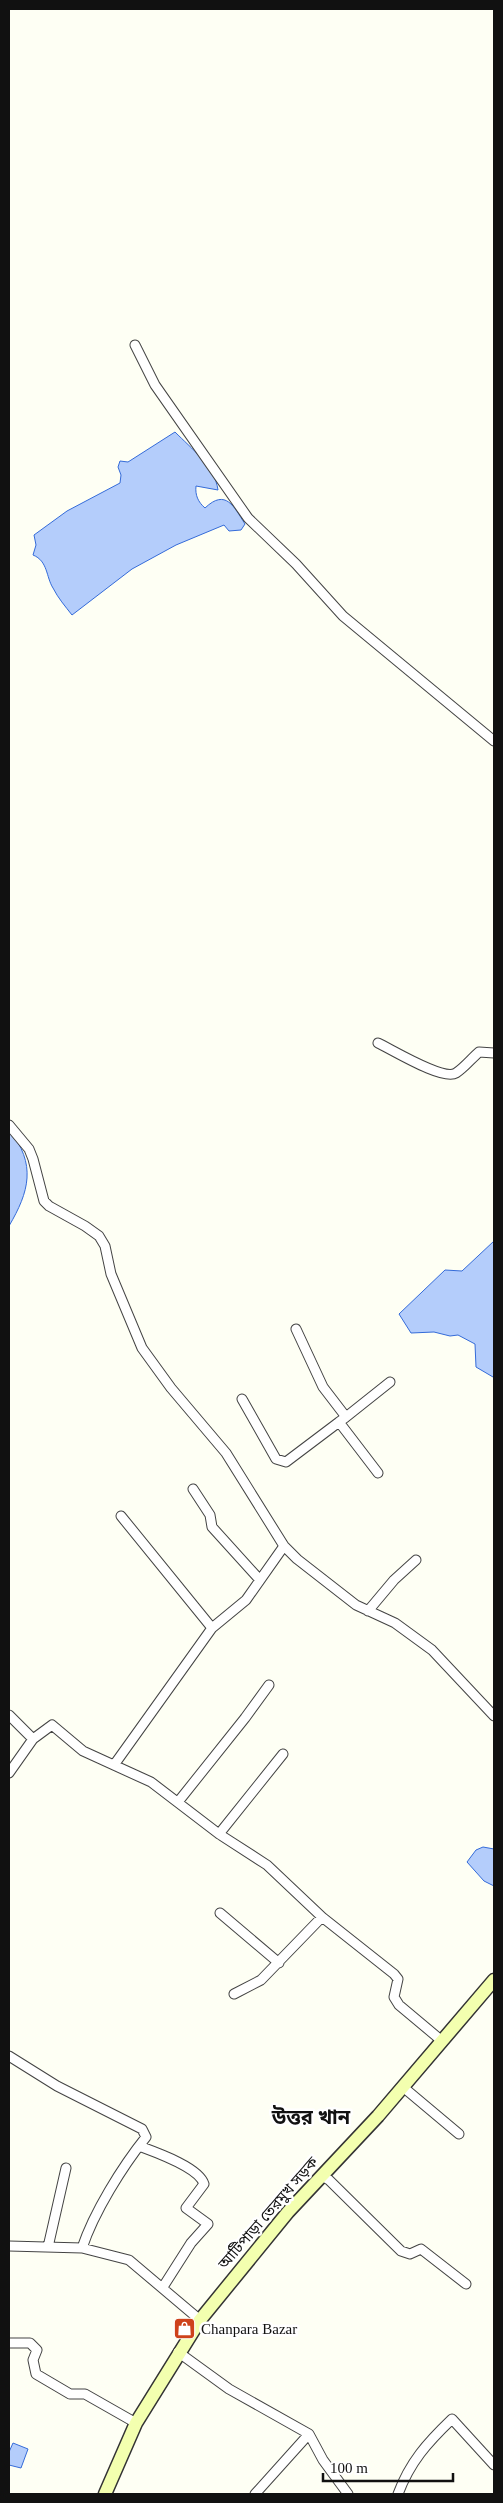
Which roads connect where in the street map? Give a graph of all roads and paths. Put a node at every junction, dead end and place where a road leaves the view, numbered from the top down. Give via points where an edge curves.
1 (135, 344) dead end
2 (494, 741) edge
3 (378, 1043) dead end
4 (494, 1053) edge
5 (9, 1125) edge
6 (296, 1329) dead end
7 (390, 1382) dead end
8 (242, 1399) dead end
9 (342, 1420) junction
10 (378, 1472) dead end
11 (193, 1489) dead end
12 (121, 1516) dead end
13 (284, 1546) junction
14 (416, 1560) dead end
15 (260, 1580) junction
16 (368, 1611) junction
17 (212, 1628) junction
18 (269, 1685) dead end
19 (9, 1715) edge
20 (494, 1716) edge
21 (33, 1739) junction
22 (283, 1754) dead end
23 (114, 1765) junction
24 (9, 1773) edge
25 (178, 1802) junction
26 (219, 1834) junction
27 (220, 1913) dead end
28 (322, 1917) junction
29 (279, 1963) junction
30 (493, 1986) edge
31 (234, 1994) dead end
32 (442, 2041) junction
33 (9, 2056) edge
34 (403, 2087) junction
35 (459, 2134) dead end
36 (140, 2146) junction
37 (66, 2168) dead end
38 (322, 2176) junction
39 (9, 2246) edge
40 (48, 2248) junction
41 (82, 2248) junction
42 (466, 2284) dead end
43 (163, 2288) junction
44 (200, 2320) junction
45 (9, 2343) edge
46 (178, 2352) junction
47 (136, 2423) junction
48 (309, 2434) junction
49 (494, 2465) edge
50 (105, 2494) edge
51 (255, 2494) edge
52 (348, 2494) edge
53 (398, 2494) edge

1 - 2 street via 155,386 248,518 343,616
3 - 4 street via 430,1070 449,1075 455,1074 479,1052
5 - 13 street via 29,1149 48,1206 99,1236 142,1348 226,1453
6 - 9 street
7 - 9 street
8 - 9 street via 276,1459 281,1462 286,1462
9 - 10 street
11 - 15 street via 210,1515 212,1527
12 - 17 street
13 - 15 street
13 - 16 street via 343,1595
14 - 16 street
15 - 17 street via 246,1600
16 - 20 street via 395,1623 432,1650
17 - 23 street
18 - 25 street
19 - 21 street
21 - 23 street via 52,1724 83,1751
21 - 24 street
22 - 26 street
23 - 25 street via 150,1782
25 - 26 street
26 - 28 street via 267,1865
27 - 29 street
28 - 29 street
28 - 32 street via 394,1974 398,1980 394,1997 399,2004
29 - 31 street via 261,1980
30 - 32 main road, আটিপাড়া তেরমুখ সড়ক
32 - 34 main road, আটিপাড়া তেরমুখ সড়ক
33 - 36 street via 57,2086 142,2129 146,2137
34 - 35 street
34 - 38 main road, আটিপাড়া তেরমুখ সড়ক
36 - 41 street via 90,2228
36 - 43 street via 173,2159 198,2175 204,2184 186,2208 208,2224 191,2243
37 - 40 street
38 - 42 street via 401,2251 410,2254 421,2248
38 - 44 main road, আটিপাড়া তেরমুখ সড়ক via 288,2212
39 - 40 street
40 - 41 street
41 - 43 street via 128,2260
43 - 44 street
44 - 46 main road, আটিপাড়া তেরমুখ সড়ক
45 - 47 street via 30,2343 37,2350 33,2360 36,2374 70,2394 85,2394
46 - 47 main road, আটিপাড়া তেরমুখ সড়ক
46 - 48 street via 229,2388
47 - 50 main road, আটিপাড়া তেরমুখ সড়ক
48 - 51 street
48 - 52 street via 328,2468
49 - 53 street via 452,2419 424,2446 407,2472

